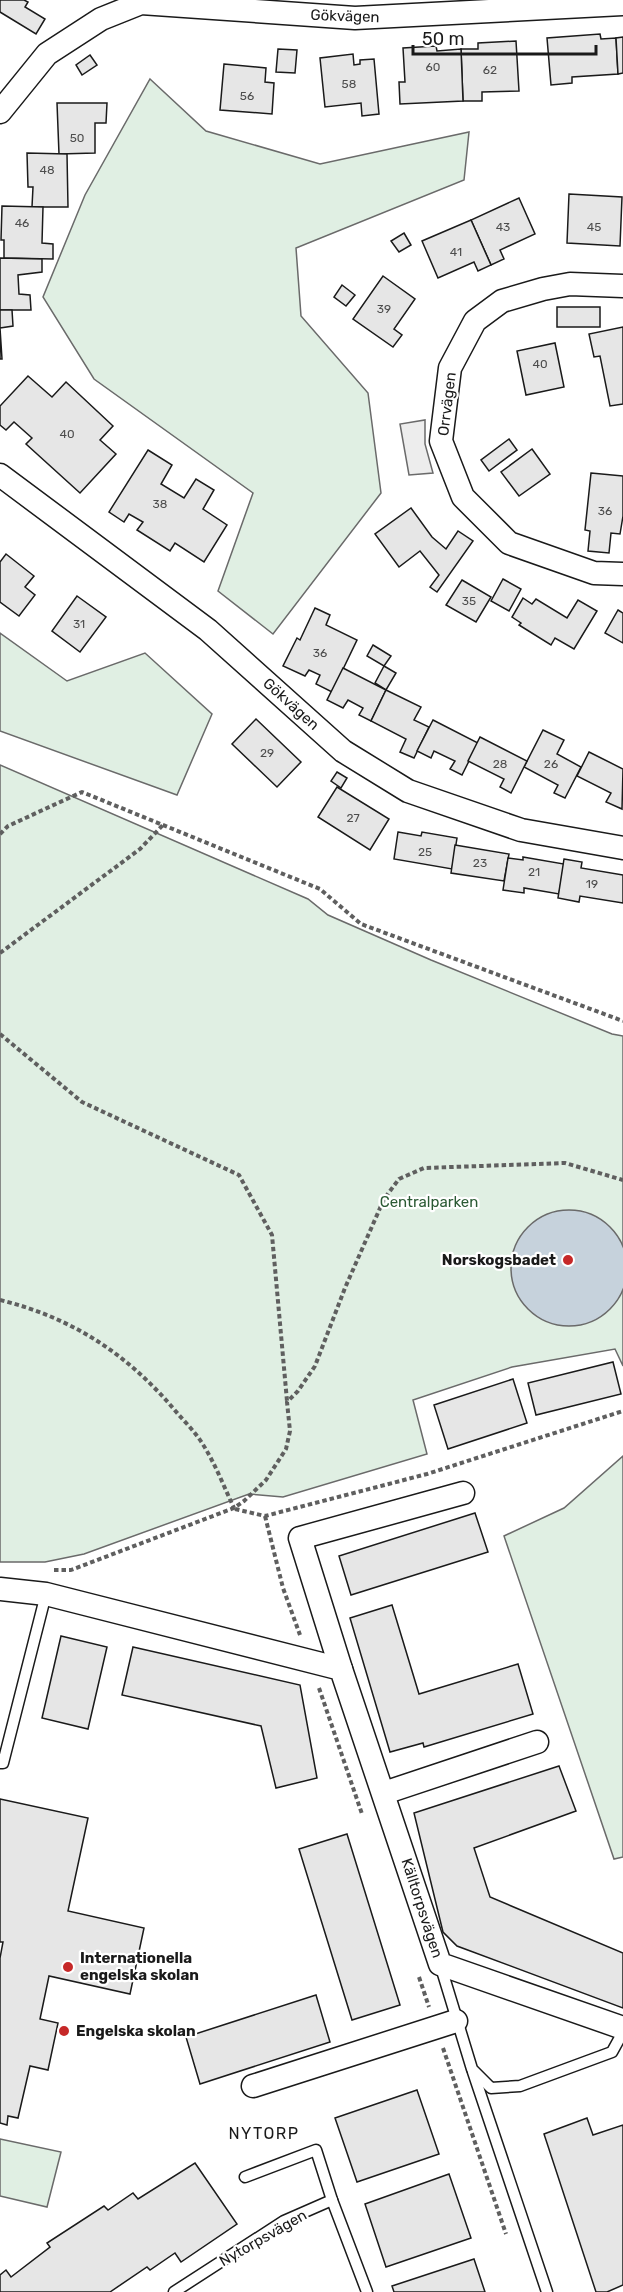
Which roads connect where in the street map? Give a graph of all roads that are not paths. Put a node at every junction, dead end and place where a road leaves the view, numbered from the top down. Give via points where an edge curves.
1 (623, 4) edge
2 (0, 112) edge
3 (623, 286) edge
4 (0, 476) edge
5 (623, 574) edge
6 (623, 848) edge
7 (464, 1493) dead end
8 (0, 1589) edge
9 (46, 1594) junction
10 (340, 1669) junction
11 (537, 1742) dead end
12 (0, 1763) edge
13 (384, 1793) junction
14 (440, 1964) junction
15 (456, 2021) junction
16 (623, 2030) edge
17 (472, 2069) junction
18 (253, 2086) dead end
19 (245, 2177) dead end
20 (332, 2200) junction
21 (174, 2292) edge
22 (367, 2292) edge
23 (547, 2292) edge

1 - 2 street, Gökvägen via 355,18 141,3 101,19 47,54
3 - 5 street, Orrvägen via 570,284 543,289 502,301 475,321 450,368 441,441 463,497 509,543 594,573
4 - 6 street, Gökvägen via 208,630 343,751 399,785 521,830
7 - 10 street, Källtorpsvägen via 300,1538
8 - 9 street
9 - 10 street
9 - 12 lane
10 - 13 street, Källtorpsvägen
11 - 13 street
13 - 14 street, Källtorpsvägen
14 - 15 lane
14 - 16 street, Källtorpsvägen
15 - 17 lane
15 - 18 street
16 - 17 lane via 612,2052 520,2086 492,2088
17 - 23 lane
19 - 20 lane via 316,2150
20 - 21 lane, Nytorpsvägen via 284,2222
20 - 22 lane

